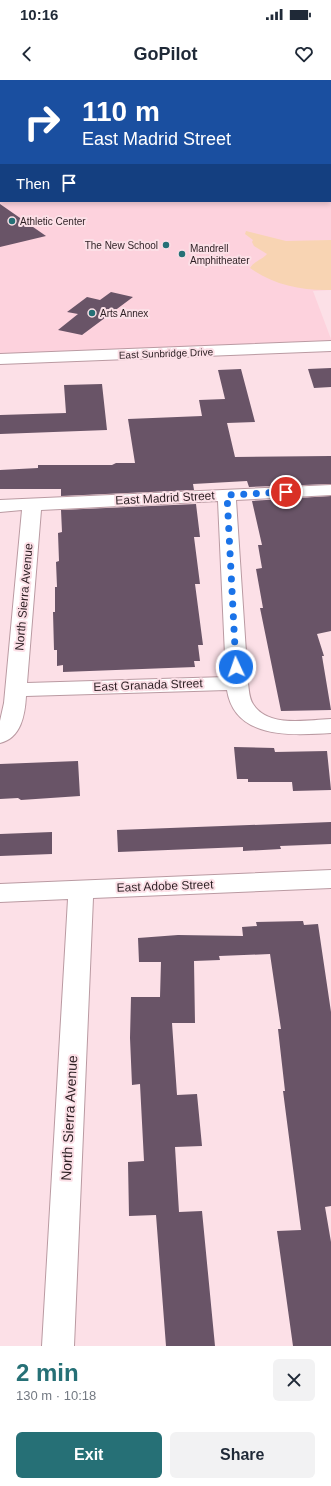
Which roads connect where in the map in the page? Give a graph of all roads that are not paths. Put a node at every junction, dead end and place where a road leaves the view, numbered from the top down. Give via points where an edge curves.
1 (331, 346) edge
2 (0, 358) edge
3 (331, 490) edge
4 (227, 495) junction
5 (32, 504) junction
6 (0, 506) edge
7 (237, 683) junction
8 (16, 690) junction
9 (331, 726) edge
10 (0, 736) edge
11 (331, 880) edge
12 (81, 890) junction
13 (0, 893) edge
14 (58, 1346) edge

1 - 2 street, East Sunbridge Drive
3 - 4 street, East Madrid Street
4 - 5 street, East Madrid Street
4 - 7 street
5 - 6 street, East Madrid Street
5 - 8 street, North Sierra Avenue
7 - 8 street, East Granada Street
7 - 9 street via 244,709 254,718 284,727
8 - 10 street via 14,718 7,731
11 - 12 street, East Adobe Street
12 - 13 street, East Adobe Street
12 - 14 street, North Sierra Avenue

